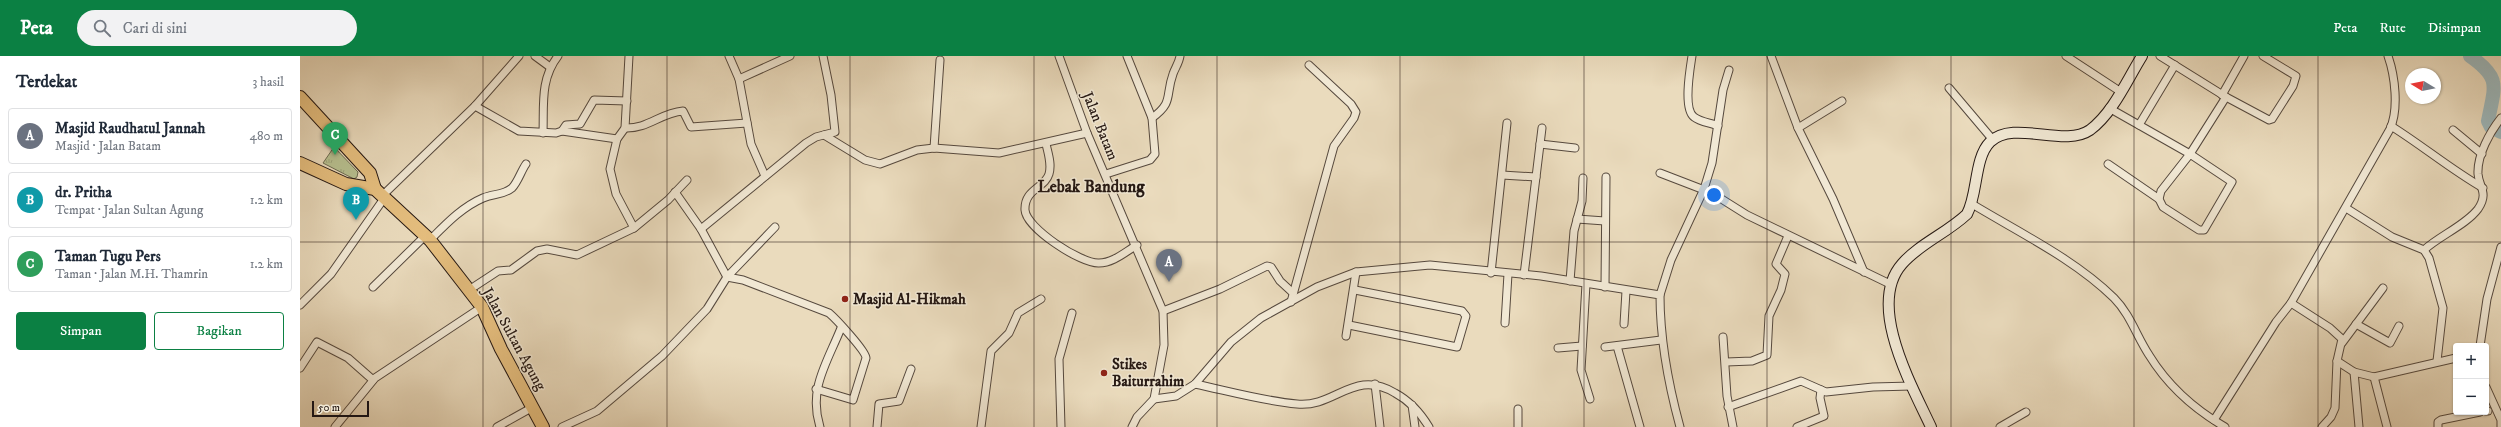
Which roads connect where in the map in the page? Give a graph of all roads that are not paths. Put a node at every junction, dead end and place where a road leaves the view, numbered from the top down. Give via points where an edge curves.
1 (519, 56) edge
2 (535, 56) edge
3 (558, 56) edge
4 (629, 56) edge
5 (729, 56) edge
6 (790, 56) edge
7 (823, 56) edge
8 (1059, 56) edge
9 (1127, 56) edge
10 (1180, 56) edge
11 (1692, 56) edge
12 (1771, 56) edge
13 (2066, 56) edge
14 (2142, 56) edge
15 (2160, 56) edge
16 (2244, 56) edge
17 (2263, 56) edge
18 (2388, 56) edge
19 (940, 60) dead end
20 (1309, 65) dead end
21 (2175, 65) junction
22 (550, 67) junction
23 (1729, 70) dead end
24 (740, 79) junction
25 (1949, 88) dead end
26 (2120, 92) junction
27 (2224, 96) junction
28 (300, 97) edge
29 (628, 101) junction
30 (1842, 101) dead end
31 (475, 106) junction
32 (2110, 108) junction
33 (1152, 118) junction
34 (2500, 120) edge
35 (747, 123) junction
36 (1507, 123) dead end
37 (2139, 125) junction
38 (1718, 126) junction
39 (2391, 126) junction
40 (625, 128) junction
41 (1542, 128) dead end
42 (1798, 128) junction
43 (2453, 130) dead end
44 (562, 131) junction
45 (543, 133) junction
46 (1087, 133) junction
47 (824, 135) junction
48 (617, 139) junction
49 (1993, 140) junction
50 (1046, 144) junction
51 (1540, 144) junction
52 (934, 148) junction
53 (1575, 148) dead end
54 (2190, 154) junction
55 (2482, 154) junction
56 (300, 163) edge
57 (526, 164) dead end
58 (2108, 164) dead end
59 (1660, 173) dead end
60 (1106, 174) junction
61 (1502, 175) junction
62 (766, 176) junction
63 (1536, 177) junction
64 (1606, 177) dead end
65 (1583, 178) dead end
66 (687, 180) dead end
67 (2483, 188) junction
68 (1704, 189) junction
69 (675, 192) junction
70 (381, 194) junction
71 (2159, 199) junction
72 (1972, 204) junction
73 (2346, 208) junction
74 (1577, 220) junction
75 (1605, 221) junction
76 (775, 227) dead end
77 (634, 228) junction
78 (701, 229) junction
79 (1788, 236) junction
80 (428, 238) junction
81 (1136, 245) junction
82 (2501, 247) edge
83 (2424, 250) junction
84 (1356, 272) junction
85 (1864, 272) junction
86 (1491, 273) junction
87 (1508, 274) junction
88 (1524, 275) junction
89 (728, 276) junction
90 (1570, 281) junction
91 (1586, 284) junction
92 (1890, 284) junction
93 (373, 287) dead end
94 (1605, 287) junction
95 (2383, 288) dead end
96 (469, 290) junction
97 (1354, 290) junction
98 (1626, 291) junction
99 (1293, 293) junction
100 (1660, 295) junction
101 (1041, 299) dead end
102 (1291, 302) junction
103 (2291, 303) junction
104 (300, 305) edge
105 (482, 307) junction
106 (1163, 311) junction
107 (1072, 313) dead end
108 (1505, 323) dead end
109 (1624, 324) dead end
110 (2356, 324) junction
111 (1349, 325) junction
112 (2399, 326) dead end
113 (841, 328) junction
114 (1346, 336) dead end
115 (1723, 337) dead end
116 (1661, 340) junction
117 (2342, 343) junction
118 (2481, 343) edge
119 (1582, 346) junction
120 (1617, 346) junction
121 (1605, 347) dead end
122 (1558, 348) dead end
123 (2453, 358) edge
124 (2337, 361) junction
125 (2437, 361) junction
126 (1726, 362) junction
127 (300, 368) edge
128 (911, 369) dead end
129 (2354, 372) junction
130 (2374, 378) junction
131 (374, 380) junction
132 (1195, 384) junction
133 (1375, 384) junction
134 (1912, 386) junction
135 (816, 389) junction
136 (1820, 390) junction
137 (2489, 394) edge
138 (1154, 399) junction
139 (1590, 399) dead end
140 (1412, 405) junction
141 (533, 407) junction
142 (1728, 407) junction
143 (1518, 409) dead end
144 (2026, 412) dead end
145 (2465, 415) edge
146 (2214, 420) junction
147 (1807, 425) edge
148 (335, 427) edge
149 (497, 427) edge
150 (543, 427) edge
151 (562, 427) edge
152 (820, 427) edge
153 (877, 427) edge
154 (981, 427) edge
155 (1061, 427) edge
156 (1132, 427) edge
157 (1380, 427) edge
158 (1415, 427) edge
159 (1429, 427) edge
160 (1518, 427) edge
161 (1640, 427) edge
162 (1680, 427) edge
163 (1733, 427) edge
164 (1797, 427) edge
165 (1931, 427) edge
166 (2000, 427) edge
167 (2225, 427) edge
168 (2322, 427) edge
169 (2359, 427) edge
170 (2387, 427) edge
171 (2438, 427) edge
172 (2501, 427) edge

1 - 31 street
2 - 22 street
3 - 22 street
4 - 29 street
5 - 24 street
6 - 24 street
7 - 47 street via 836,130
8 - 46 street, Jalan Batam
9 - 33 street
10 - 33 street via 1173,74 1169,100 1164,109
11 - 38 street via 1688,95 1690,112 1694,118
12 - 42 street
13 - 26 street
14 - 26 main road
15 - 21 street
16 - 27 street
17 - 27 street via 2296,76 2293,86 2272,119 2266,120
18 - 39 street via 2394,90
19 - 52 street
20 - 99 street via 1351,104 1356,112 1334,146
21 - 27 street
21 - 37 street
22 - 45 street via 545,82
23 - 38 street
24 - 35 street
25 - 49 street
26 - 32 main road
27 - 54 street
28 - 70 highway via 370,173
29 - 40 street
29 - 44 street via 594,100 582,123 566,125
30 - 42 street
31 - 45 street via 519,131
31 - 70 street
32 - 37 street
32 - 49 main road via 2089,131 2080,134 2025,133 2003,135
33 - 60 street via 1154,157
34 - 55 street
35 - 40 street via 691,127 682,111 662,117 644,127
35 - 62 street via 751,144
36 - 61 street
37 - 54 street
38 - 68 street via 1712,163
39 - 67 street via 2427,148 2452,170
39 - 73 street
40 - 48 street
41 - 51 street
42 - 85 street via 1833,199
43 - 55 street
44 - 45 street
44 - 48 street
46 - 50 street
46 - 60 street, Jalan Batam
47 - 52 street via 861,158 880,164 912,151
47 - 62 street via 811,139
48 - 77 street via 611,175 616,194
49 - 72 main road via 1982,158
50 - 52 street via 1031,144 1000,153
50 - 81 street via 1050,172 1047,179 1030,193 1025,209 1028,221 1072,254 1090,262 1106,262
51 - 53 street
51 - 63 street
54 - 71 street via 2161,191
54 - 71 street via 2232,182 2207,228 2199,230 2163,206
55 - 67 street via 2478,174
56 - 70 highway via 346,184
57 - 80 street via 508,190 500,195 483,198 458,213
58 - 71 street
59 - 68 street
60 - 81 street, Jalan Batam
61 - 63 street
61 - 86 street
62 - 78 street
63 - 88 street
64 - 75 street
65 - 74 street via 1582,201
66 - 69 street
67 - 83 street via 2478,209
68 - 79 street
68 - 100 street via 1671,260
69 - 77 street
69 - 78 street
70 - 80 highway, Jalan Sultan Agung
70 - 104 street via 331,274
72 - 92 main road via 1960,220 1903,263
72 - 146 street via 2059,256 2115,299 2126,313 2149,355 2176,391
73 - 83 street via 2392,237
73 - 103 street
74 - 75 street
74 - 90 street
75 - 94 street
76 - 89 street
77 - 96 street via 577,255 537,251 511,270 498,271
78 - 89 street
79 - 85 street
79 - 126 street via 1777,261 1777,266 1785,274 1781,290 1768,316 1767,355 1752,361
80 - 93 street
80 - 96 highway, Jalan Sultan Agung
81 - 106 street, Jalan Batam
82 - 118 street
83 - 125 street via 2443,302
84 - 86 street via 1430,265
84 - 97 street
84 - 102 street via 1317,287
85 - 92 street
86 - 87 street
87 - 88 street
87 - 108 street
88 - 90 street
89 - 113 street via 829,313
89 - 151 street via 707,309 662,356 597,411
90 - 91 street
91 - 94 street
91 - 119 street
92 - 134 main road via 1888,304 1896,342
94 - 98 street
95 - 110 street
96 - 105 highway, Jalan Sultan Agung
97 - 111 street
97 - 111 street via 1462,311 1466,316 1457,347
98 - 100 street
98 - 109 street
99 - 102 street
99 - 106 street via 1280,281 1270,266
100 - 116 street
101 - 154 street via 1018,313 1008,333 991,351
102 - 132 street via 1261,318 1231,342
103 - 117 street via 2330,328 2339,336
103 - 146 street via 2276,322
105 - 131 street
105 - 141 highway, Jalan Sultan Agung via 501,349
106 - 138 street, Jalan Batam via 1164,345
107 - 155 street via 1058,359
110 - 112 street via 2390,344
110 - 117 street
111 - 114 street
113 - 135 street
113 - 135 street via 854,338 866,354 853,400
115 - 126 street
116 - 120 street
116 - 162 street via 1670,392
117 - 124 street
119 - 122 street
119 - 139 street via 1581,370
120 - 121 street
120 - 161 street
123 - 125 street
124 - 129 street
124 - 168 street via 2335,408
125 - 130 street
126 - 142 street
127 - 131 street via 318,343 348,358
128 - 153 street via 899,401 879,404
129 - 130 street
129 - 169 street
130 - 170 street
131 - 148 street
132 - 133 street via 1298,405 1324,399 1356,385
132 - 138 street via 1176,396
133 - 140 street via 1386,387
133 - 157 street
134 - 136 street
134 - 165 main road
135 - 152 street via 815,407
136 - 142 street via 1801,381
136 - 147 street via 1825,414
137 - 172 street
138 - 156 street via 1137,417
140 - 158 street
140 - 159 street
141 - 149 street
141 - 150 highway, Jalan Sultan Agung
142 - 163 street
143 - 160 street
144 - 166 street
145 - 171 street via 2441,420
146 - 167 street
147 - 164 street

